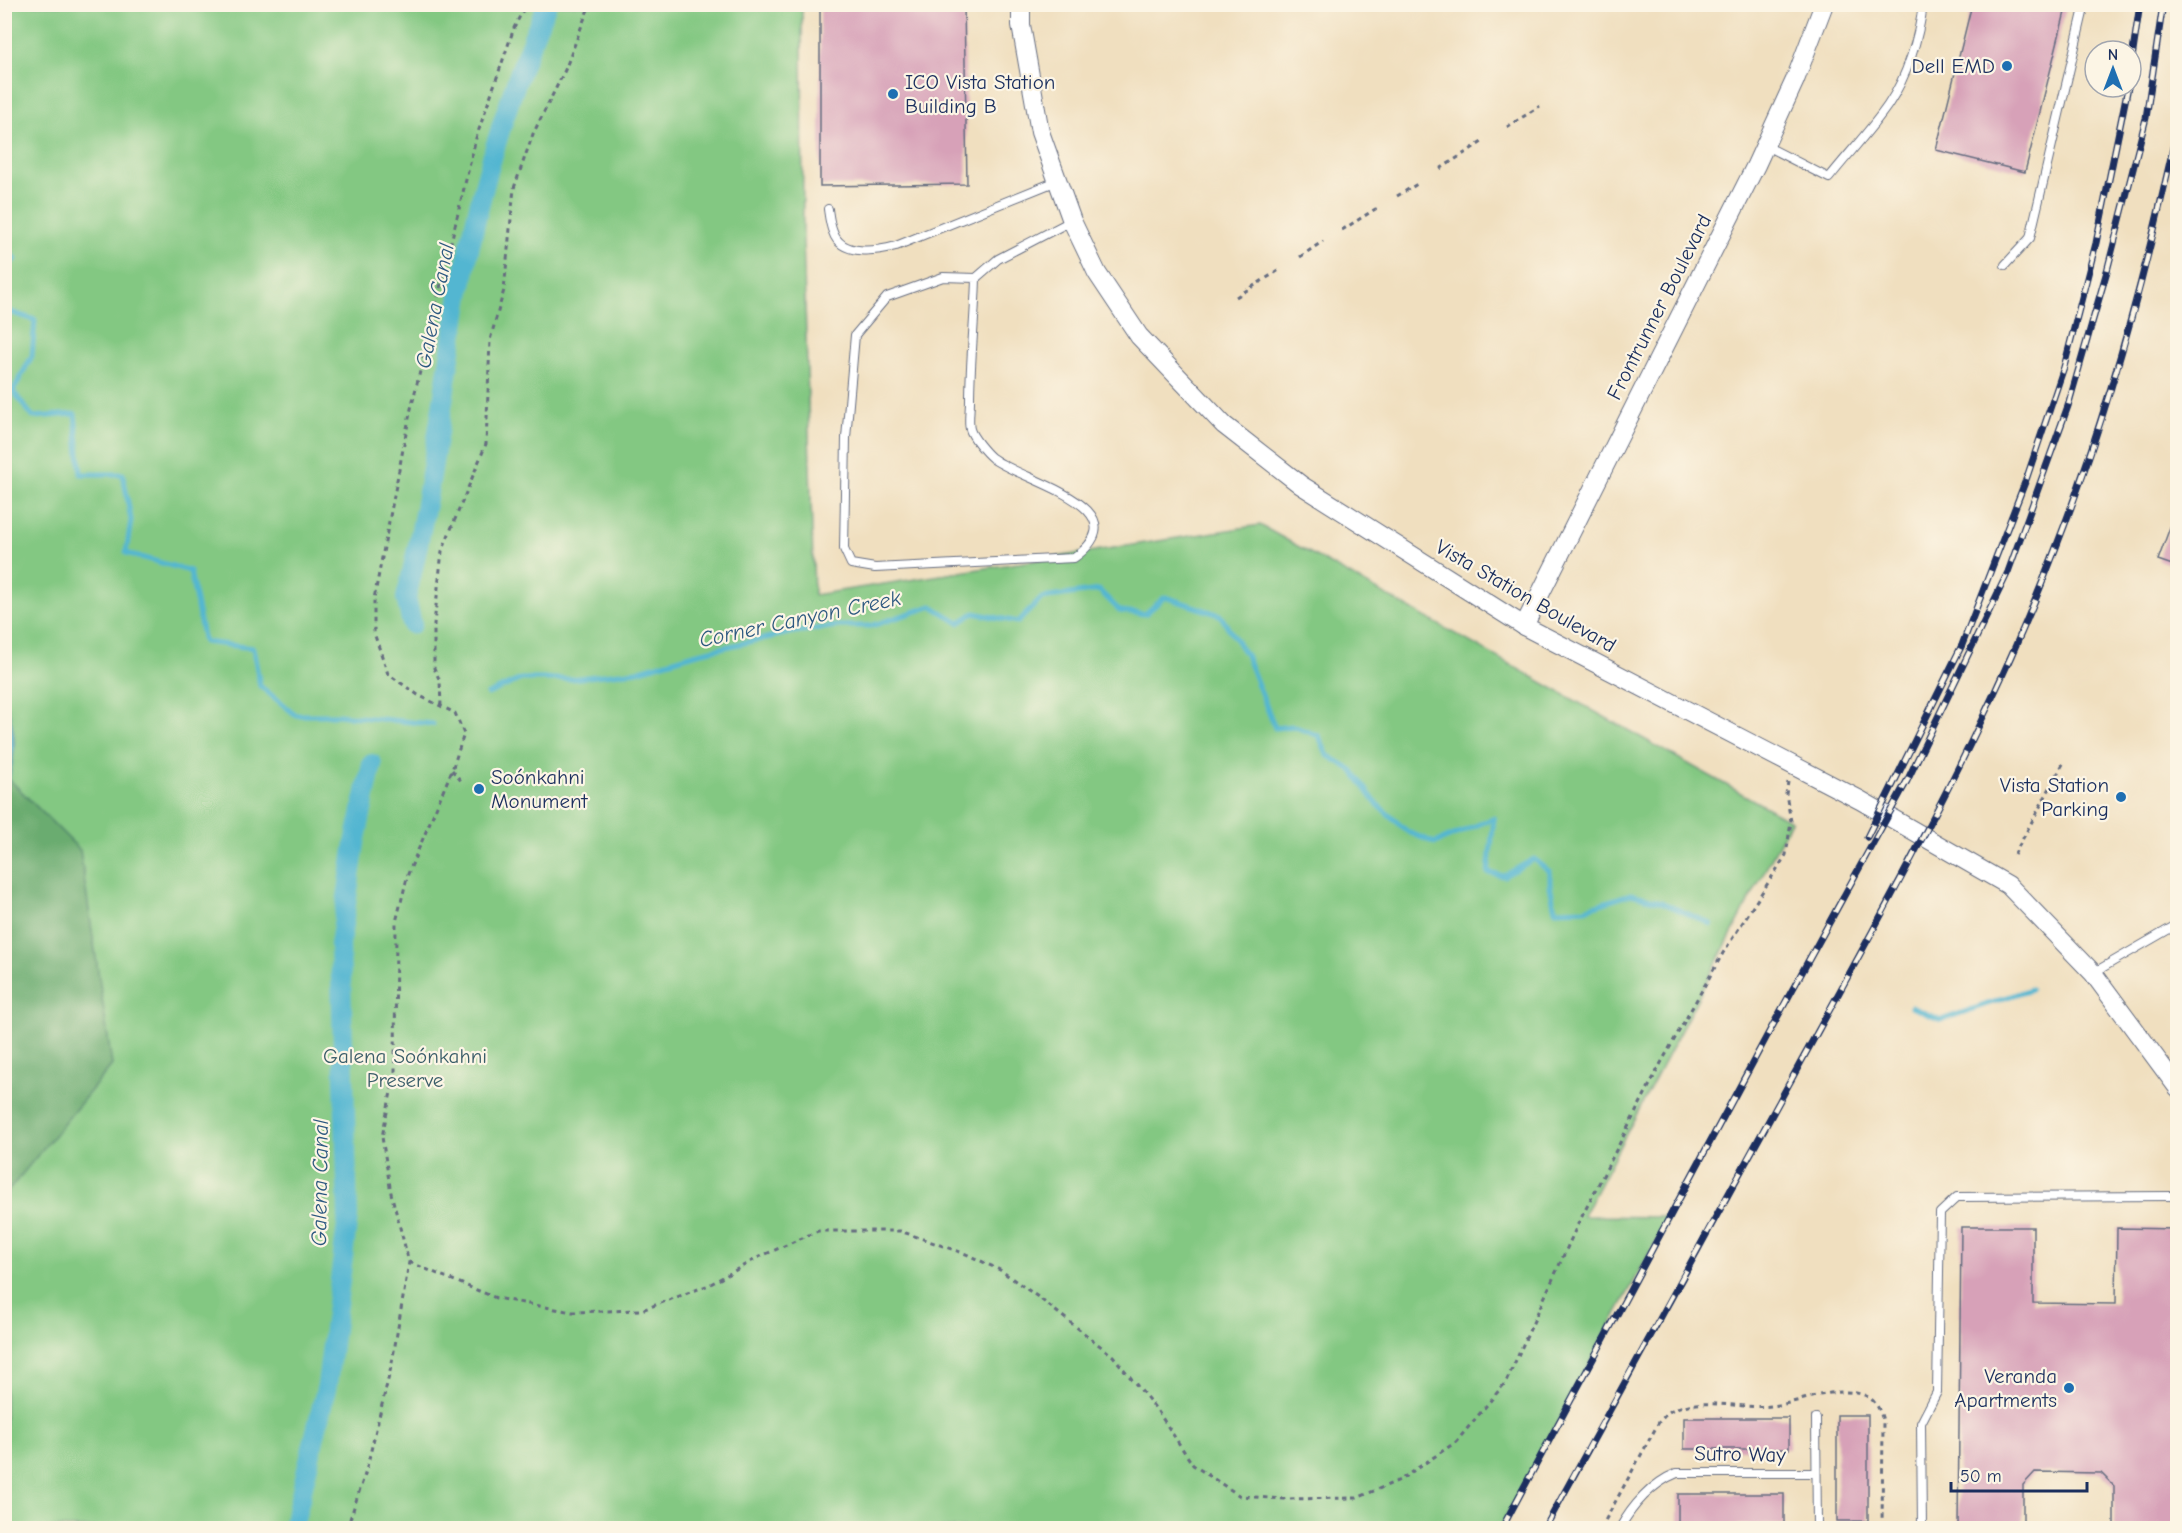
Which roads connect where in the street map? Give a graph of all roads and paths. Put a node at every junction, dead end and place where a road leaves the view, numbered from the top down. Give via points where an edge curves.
1 (525, 4) edge
2 (590, 4) edge
3 (1021, 4) edge
4 (1824, 4) edge
5 (1923, 4) edge
6 (2085, 4) edge
7 (1540, 106) dead end
8 (1507, 127) dead end
9 (1485, 140) dead end
10 (1765, 145) junction
11 (1440, 169) dead end
12 (1058, 181) junction
13 (1419, 183) dead end
14 (1397, 196) dead end
15 (1377, 208) dead end
16 (828, 209) dead end
17 (1072, 221) junction
18 (1342, 230) dead end
19 (1323, 242) dead end
20 (1300, 257) dead end
21 (2005, 265) dead end
22 (1281, 269) dead end
23 (976, 278) junction
24 (1236, 297) dead end
25 (1524, 626) junction
26 (441, 706) junction
27 (2065, 760) dead end
28 (1791, 767) junction
29 (452, 770) junction
30 (462, 782) dead end
31 (2014, 855) dead end
32 (2178, 924) edge
33 (2093, 973) junction
34 (2178, 1088) edge
35 (2178, 1196) edge
36 (409, 1262) junction
37 (1816, 1418) dead end
38 (1816, 1473) junction
39 (347, 1528) edge
40 (1601, 1528) edge
41 (1620, 1528) edge
42 (1817, 1528) edge
43 (1882, 1528) edge
44 (1922, 1528) edge

1 - 26 path via 476,138 410,413 374,599 374,633 388,674
2 - 26 path via 566,70 533,134 514,188 504,290 490,340 486,444 442,551 435,624 435,668
3 - 12 street, Vista Station Boulevard via 1020,24 1040,132
4 - 10 street, Frontrunner Boulevard
5 - 10 lane via 1910,57 1889,104 1829,178
6 - 21 lane via 2030,238
7 - 8 path
9 - 11 path
10 - 25 street, Frontrunner Boulevard
12 - 16 lane via 878,250 861,252 833,235
12 - 17 street, Vista Station Boulevard
13 - 14 path
15 - 18 path
17 - 23 lane via 998,259
17 - 25 street, Vista Station Boulevard via 1097,273 1139,336 1224,426 1300,485
19 - 20 path
22 - 24 path
23 - 23 lane via 943,276 887,297 855,335 846,438 844,549 850,564 875,568 1074,558 1095,537 1095,520 1081,502 992,458 970,429
25 - 28 street, Vista Station Boulevard
26 - 29 path via 455,713 464,734
27 - 31 path
28 - 33 street, Vista Station Boulevard via 1860,800 2008,885
28 - 36 path via 1785,794 1791,821 1786,855 1661,1063 1577,1226 1506,1382 1456,1442 1400,1480 1357,1498 1240,1496 1193,1465 1157,1410 1113,1356 1038,1297 1000,1270 900,1231 818,1231 709,1285 642,1310 572,1312 496,1298
29 - 30 path
29 - 36 path via 408,874 396,922 395,1072 382,1137 391,1193
32 - 33 lane
33 - 34 street, Vista Station Boulevard
35 - 44 lane via 1957,1197 1941,1213 1937,1392 1921,1423
36 - 39 path via 392,1363 366,1471
37 - 38 lane
38 - 41 lane, Sutro Way via 1684,1472 1669,1476 1636,1502
38 - 42 lane
40 - 43 path via 1659,1422 1668,1413 1692,1405 1778,1405 1843,1392 1862,1394 1880,1410

